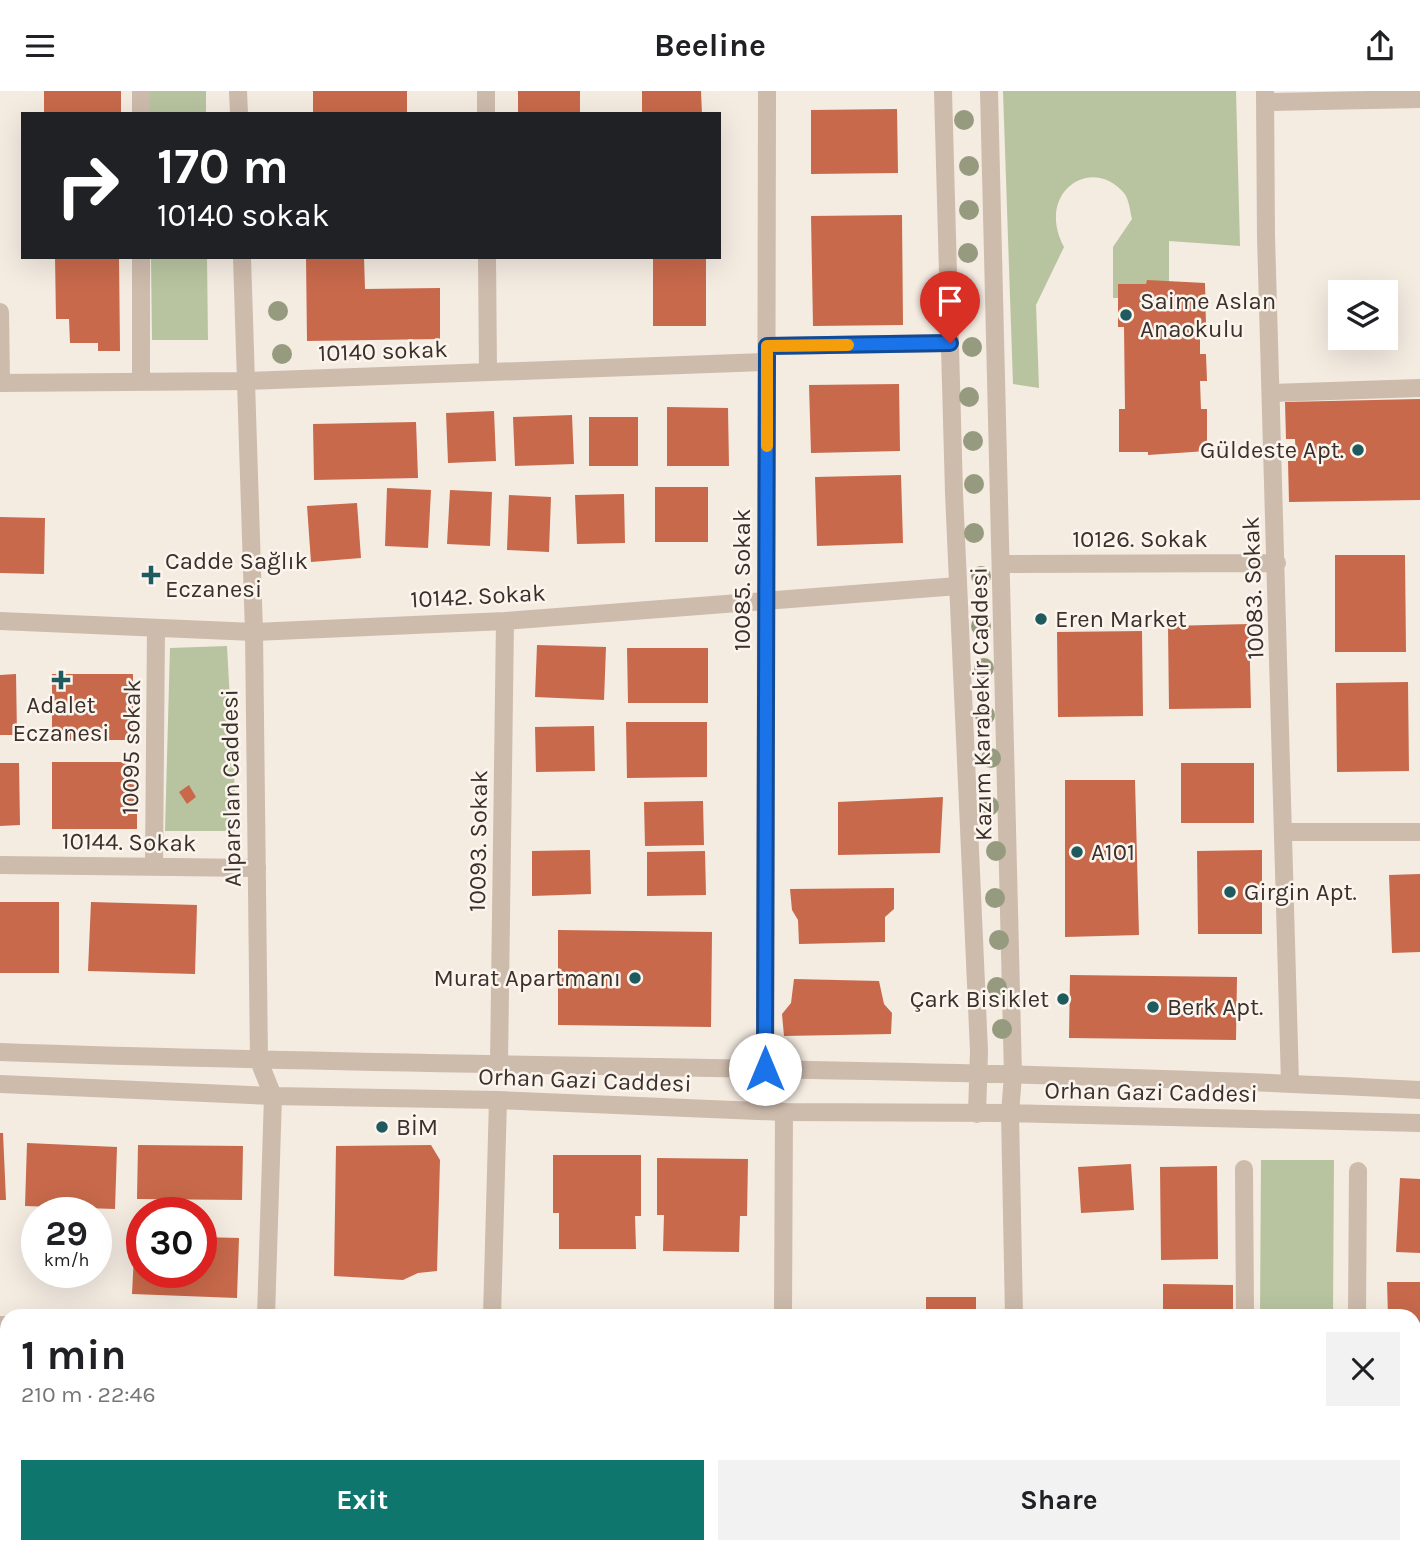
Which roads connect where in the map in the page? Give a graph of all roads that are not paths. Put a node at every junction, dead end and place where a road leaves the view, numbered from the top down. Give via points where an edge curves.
1 (141, 91) edge
2 (238, 91) edge
3 (486, 91) edge
4 (767, 91) edge
5 (943, 91) edge
6 (989, 91) edge
7 (1266, 96) edge
8 (1420, 99) edge
9 (141, 112) edge
10 (239, 112) edge
11 (486, 112) edge
12 (141, 259) edge
13 (242, 259) edge
14 (487, 259) edge
15 (0, 312) edge
16 (950, 343) junction
17 (767, 354) junction
18 (488, 372) junction
19 (244, 381) junction
20 (141, 382) junction
21 (0, 383) edge
22 (1420, 388) edge
23 (1272, 393) junction
24 (1277, 563) junction
25 (1003, 564) junction
26 (958, 586) junction
27 (766, 602) junction
28 (0, 621) edge
29 (505, 621) junction
30 (156, 628) junction
31 (254, 632) junction
32 (1284, 832) junction
33 (1420, 832) edge
34 (0, 865) edge
35 (154, 866) junction
36 (257, 869) junction
37 (0, 1052) edge
38 (258, 1061) junction
39 (499, 1063) junction
40 (765, 1069) junction
41 (978, 1074) junction
42 (1013, 1075) junction
43 (1290, 1083) junction
44 (0, 1084) edge
45 (1420, 1090) edge
46 (273, 1096) junction
47 (498, 1100) junction
48 (784, 1112) junction
49 (977, 1114) junction
50 (1010, 1114) junction
51 (1420, 1123) edge
52 (1244, 1169) dead end
53 (1358, 1171) dead end
54 (266, 1309) edge
55 (492, 1309) edge
56 (783, 1309) edge
57 (1014, 1309) edge
58 (1245, 1309) edge
59 (1357, 1309) edge

1 - 9 street
2 - 10 street
3 - 11 street
4 - 17 street, 10085. Sokak
5 - 16 street, Kazım Karabekir Caddesi
6 - 25 street, Kazım Karabekir Caddesi
7 - 8 street
7 - 23 street, 10083. Sokak
12 - 20 street
13 - 19 street, Alparslan Caddesi
14 - 18 street
15 - 21 street
16 - 17 street, 10140 sokak
16 - 26 street, Kazım Karabekir Caddesi
17 - 18 street, 10140 sokak
17 - 27 street, 10085. Sokak
18 - 19 street, 10140 sokak
19 - 20 street, 10140 sokak
19 - 31 street, Alparslan Caddesi
20 - 21 street, 10140 sokak
22 - 23 street
23 - 24 street, 10083. Sokak
24 - 25 street, 10126. Sokak
24 - 32 street, 10083. Sokak
25 - 42 street, Kazım Karabekir Caddesi
26 - 27 street, 10142. Sokak
26 - 41 street, Kazım Karabekir Caddesi
27 - 29 street, 10142. Sokak
27 - 40 street, 10085. Sokak
28 - 30 street, 10142. Sokak
29 - 31 street, 10142. Sokak
29 - 39 street, 10093. Sokak
30 - 31 street, 10142. Sokak
30 - 35 street, 10095 sokak
31 - 36 street, Alparslan Caddesi
32 - 33 street
32 - 43 street, 10083. Sokak
34 - 35 street, 10144. Sokak
35 - 36 street, 10144. Sokak
36 - 38 street, Alparslan Caddesi
37 - 38 street, Orhan Gazi Caddesi
38 - 39 street, Orhan Gazi Caddesi
38 - 46 street, Alparslan Caddesi
39 - 40 street, Orhan Gazi Caddesi
40 - 41 street, Orhan Gazi Caddesi
41 - 42 street, Orhan Gazi Caddesi
41 - 49 street, Kazım Karabekir Caddesi
42 - 43 street, Orhan Gazi Caddesi
42 - 50 street, Kazım Karabekir Caddesi
43 - 45 street, Orhan Gazi Caddesi
44 - 46 street, Orhan Gazi Caddesi
46 - 47 street, Orhan Gazi Caddesi
46 - 54 street, Alparslan Caddesi
47 - 48 street, Orhan Gazi Caddesi
47 - 55 street
48 - 49 street, Orhan Gazi Caddesi
48 - 56 street
49 - 50 street, Orhan Gazi Caddesi
50 - 51 street, Orhan Gazi Caddesi
50 - 57 street, Kazım Karabekir Caddesi
52 - 58 street
53 - 59 street

